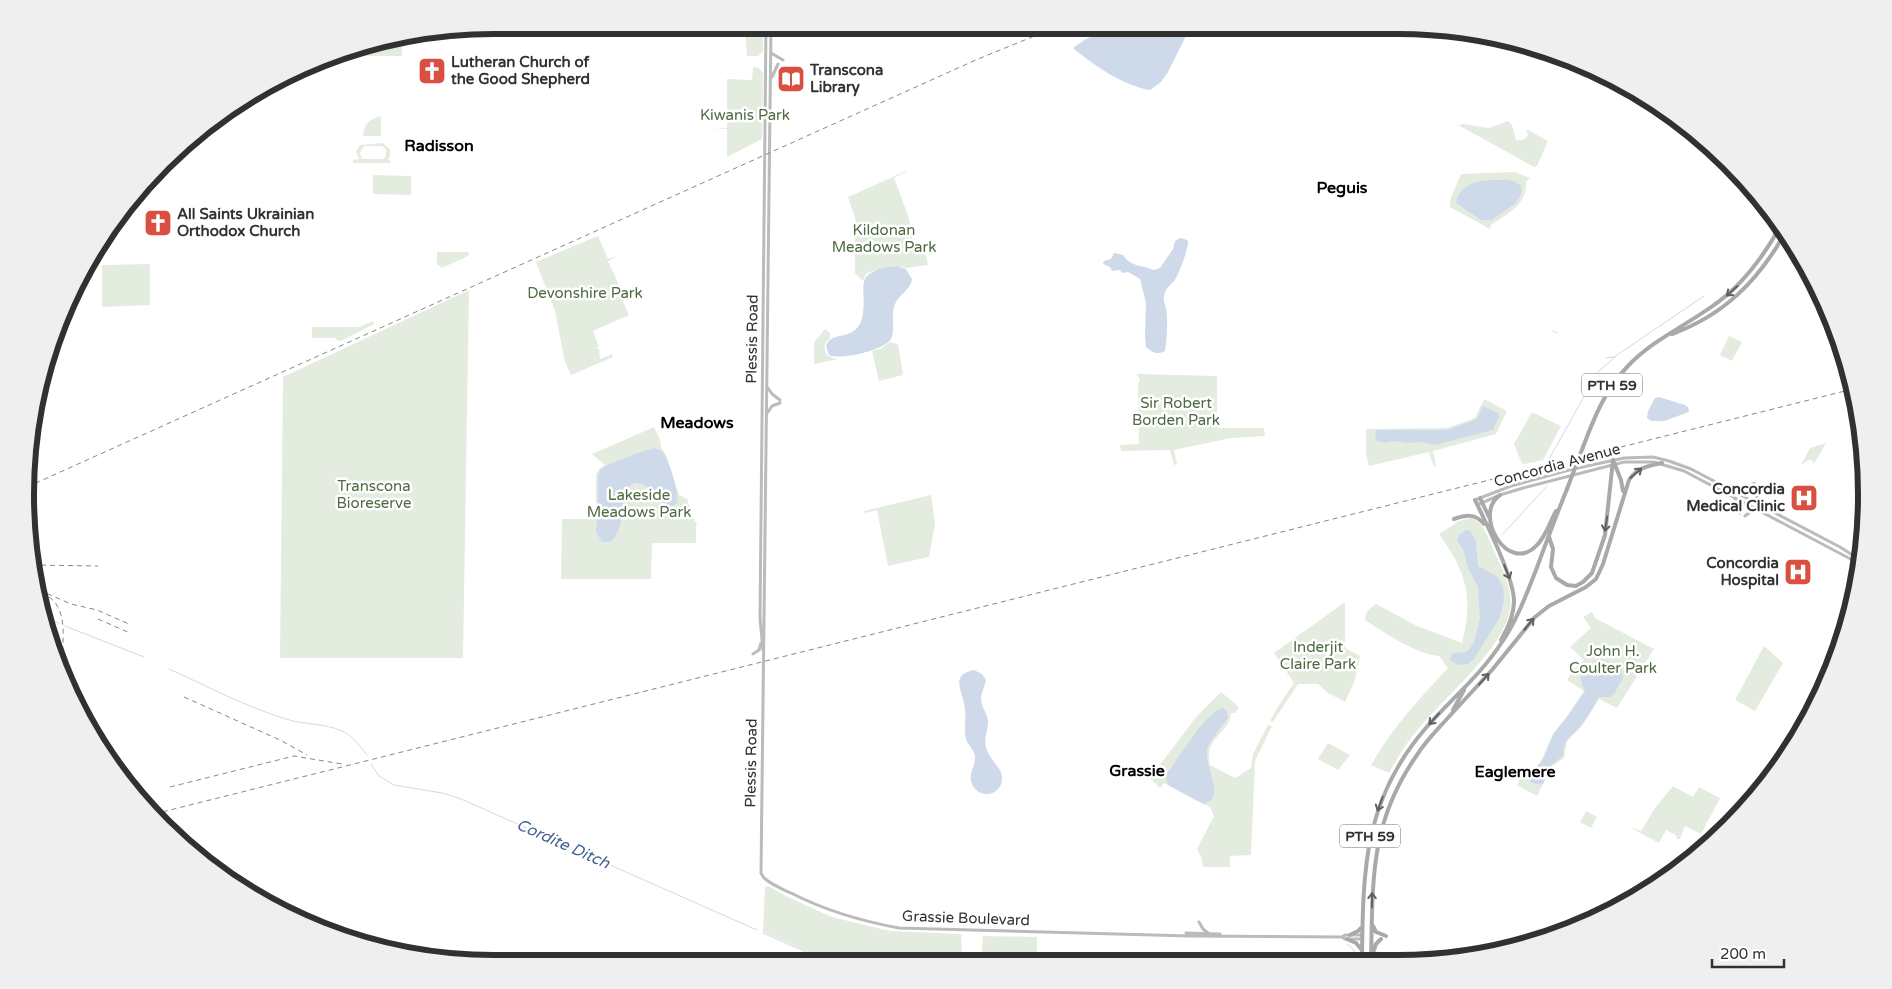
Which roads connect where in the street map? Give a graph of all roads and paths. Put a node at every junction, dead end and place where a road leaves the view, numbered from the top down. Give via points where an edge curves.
1 (766, 34) edge
2 (770, 34) edge
3 (771, 52) junction
4 (783, 60) dead end
5 (778, 64) dead end
6 (770, 80) junction
7 (1775, 231) edge
8 (1777, 233) edge
9 (1773, 239) junction
10 (1782, 240) edge
11 (1661, 339) junction
12 (767, 387) junction
13 (767, 415) junction
14 (1613, 463) junction
15 (1662, 463) junction
16 (1754, 484) dead end
17 (1566, 489) junction
18 (1757, 490) dead end
19 (1736, 492) junction
20 (1500, 495) junction
21 (1623, 496) junction
22 (1733, 496) junction
23 (1479, 501) junction
24 (1765, 508) junction
25 (1760, 510) junction
26 (1740, 514) dead end
27 (1744, 516) dead end
28 (1454, 519) dead end
29 (1492, 524) junction
30 (1487, 528) junction
31 (1549, 535) junction
32 (1545, 546) junction
33 (1531, 551) junction
34 (1854, 556) edge
35 (1853, 560) edge
36 (761, 642) junction
37 (764, 653) junction
38 (753, 654) dead end
39 (1491, 658) junction
40 (1467, 684) junction
41 (1445, 721) junction
42 (761, 873) joint
43 (1362, 918) junction
44 (1372, 919) junction
45 (1199, 922) dead end
46 (1208, 933) junction
47 (1183, 934) junction
48 (1220, 935) junction
49 (1386, 936) dead end
50 (1349, 937) junction
51 (1362, 937) junction
52 (1381, 939) dead end
53 (1362, 953) joint
54 (1371, 955) edge
55 (1372, 955) edge

1 - 36 main road, Plessis Road
2 - 3 main road, Plessis Road
3 - 4 main road
3 - 6 main road, Plessis Road
5 - 6 main road
6 - 12 main road, Plessis Road
7 - 9 main road
8 - 9 main road, PTH 59
9 -> 11 main road, PTH 59 via 1755,266 1727,296
10 - 11 main road, PTH 59 via 1759,272 1732,300 1702,322
11 - 17 main road, PTH 59, bridge via 1635,359 1613,383 1598,408
12 - 13 main road, Plessis Road
12 - 13 main road via 780,401
13 - 37 main road, Plessis Road
14 - 15 main road, Concordia Avenue
14 - 19 main road, Concordia Avenue via 1640,456 1669,460
14 - 20 main road, Concordia Avenue
14 - 21 main road via 1622,481
14 - 23 main road, Concordia Avenue via 1583,467 1511,486
14 -> 31 main road via 1605,535 1592,573 1584,582 1576,586 1567,585 1556,578 1551,567 1553,548
21 -> 15 main road via 1628,480 1636,472 1645,466
15 - 22 main road, Concordia Avenue
16 - 19 main road via 1744,492
17 - 31 main road, PTH 59
17 - 33 main road via 1541,540
18 - 24 main road via 1757,498
19 - 24 main road, Concordia Avenue
20 - 23 main road, Concordia Avenue
20 - 29 main road via 1491,504
41 -> 21 main road via 1535,616 1596,579
22 - 25 main road, Concordia Avenue
22 - 26 main road via 1740,507
23 - 29 main road
23 - 30 main road
24 - 34 main road, Concordia Avenue
25 - 27 main road
25 - 35 main road, Concordia Avenue
28 - 30 main road via 1474,516
29 - 33 main road via 1500,544 1508,552 1521,554
30 -> 39 main road via 1509,578 1514,599 1510,621
31 - 32 main road, PTH 59
32 - 33 main road
32 - 39 main road, PTH 59 via 1519,612
36 - 37 main road, Plessis Road
36 - 38 main road via 759,650
37 - 42 main road, Plessis Road
39 - 40 main road, PTH 59
40 - 41 main road, PTH 59
40 -> 43 main road, PTH 59 via 1416,740 1386,789 1368,846
44 -> 41 main road, PTH 59 via 1376,855 1389,807 1417,754
42 - 47 main road, Grassie Boulevard via 768,881 829,910 899,928
43 - 50 main road via 1360,929
43 - 51 main road, PTH 59
44 - 49 main road via 1374,930
44 - 54 main road, PTH 59
45 - 46 main road
46 - 47 main road, Grassie Boulevard
46 - 48 main road, Grassie Boulevard
47 - 48 main road, Grassie Boulevard
48 - 50 main road, Grassie Boulevard
50 - 51 main road, Grassie Boulevard
50 - 53 main road via 1359,945
51 - 53 main road, PTH 59
52 - 55 main road

